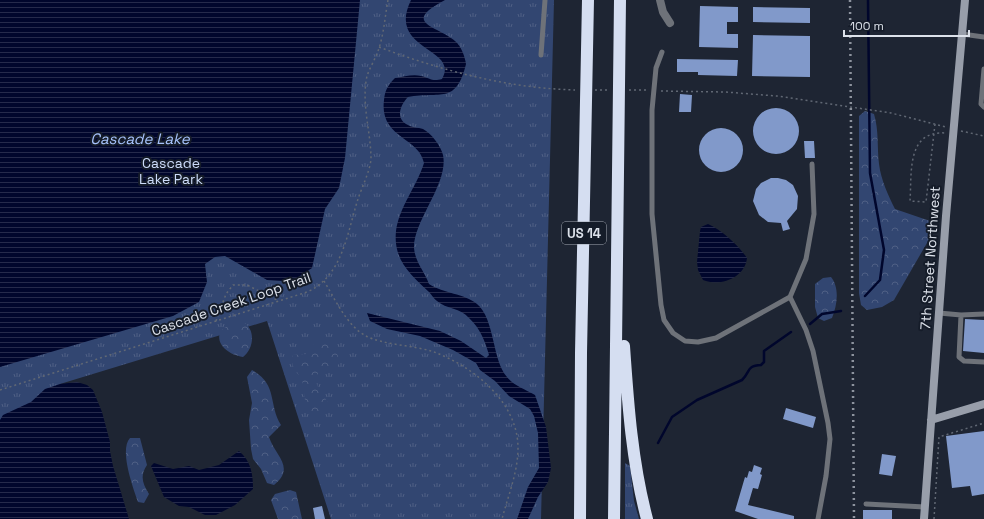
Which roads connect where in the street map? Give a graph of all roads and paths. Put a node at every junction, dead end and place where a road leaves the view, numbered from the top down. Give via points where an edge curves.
1 (388, 0) edge
2 (545, 0) edge
3 (588, 0) edge
4 (620, 0) edge
5 (660, 0) edge
6 (965, 0) edge
7 (670, 23) dead end
8 (962, 34) junction
9 (984, 37) edge
10 (379, 47) junction
11 (662, 52) dead end
12 (541, 55) dead end
13 (984, 69) edge
14 (582, 90) dead end
15 (590, 90) dead end
16 (613, 90) dead end
17 (628, 90) dead end
18 (651, 90) dead end
19 (659, 91) dead end
20 (984, 107) edge
21 (941, 132) dead end
22 (970, 133) dead end
23 (984, 136) edge
24 (812, 164) dead end
25 (618, 259) junction
26 (324, 282) junction
27 (790, 297) junction
28 (278, 301) junction
29 (939, 314) junction
30 (984, 314) edge
31 (961, 315) junction
32 (216, 321) junction
33 (984, 362) edge
34 (0, 390) edge
35 (984, 404) edge
36 (931, 420) junction
37 (984, 423) edge
38 (866, 504) dead end
39 (925, 507) junction
40 (502, 519) edge
41 (580, 519) edge
42 (614, 519) edge
43 (647, 519) edge
44 (818, 519) edge
45 (924, 519) edge
46 (934, 519) edge

1 - 10 path, Cascade Creek Loop Trail
2 - 12 lane
3 - 41 highway, US 14
4 - 25 highway, US 14
5 - 7 street via 663,12
6 - 8 street, 7th Street Northwest
8 - 9 lane
8 - 29 street, 7th Street Northwest
10 - 14 path via 436,68 474,78 515,85
10 - 26 path, Cascade Creek Loop Trail via 367,77 366,112 371,160 349,234 340,256
11 - 27 lane via 656,68 652,110 652,214 664,320 673,333 685,341 698,342 716,338
13 - 20 lane via 981,104
15 - 16 path
17 - 18 path
19 - 21 path via 777,96 891,113 935,124 926,202 910,200 914,154 919,141 925,136
22 - 23 path
24 - 27 lane via 814,214 806,259
25 - 42 highway, US 14
25 - 43 highway via 632,438
26 - 28 path, Cascade Creek Loop Trail via 307,292
26 - 40 path via 351,323 365,336 434,352 459,364 500,397 516,429 518,449 516,470
27 - 44 lane via 813,351 828,423 830,439
28 - 32 path, Cascade Creek Loop Trail
28 - 32 path via 247,285 233,285 226,294
29 - 31 lane
29 - 36 street, 7th Street Northwest
30 - 31 lane
31 - 33 lane via 959,357 964,361
32 - 34 path, Cascade Creek Loop Trail
35 - 36 street
36 - 39 street, 7th Street Northwest
37 - 46 path via 939,437
38 - 39 lane
39 - 45 street, 7th Street Northwest

